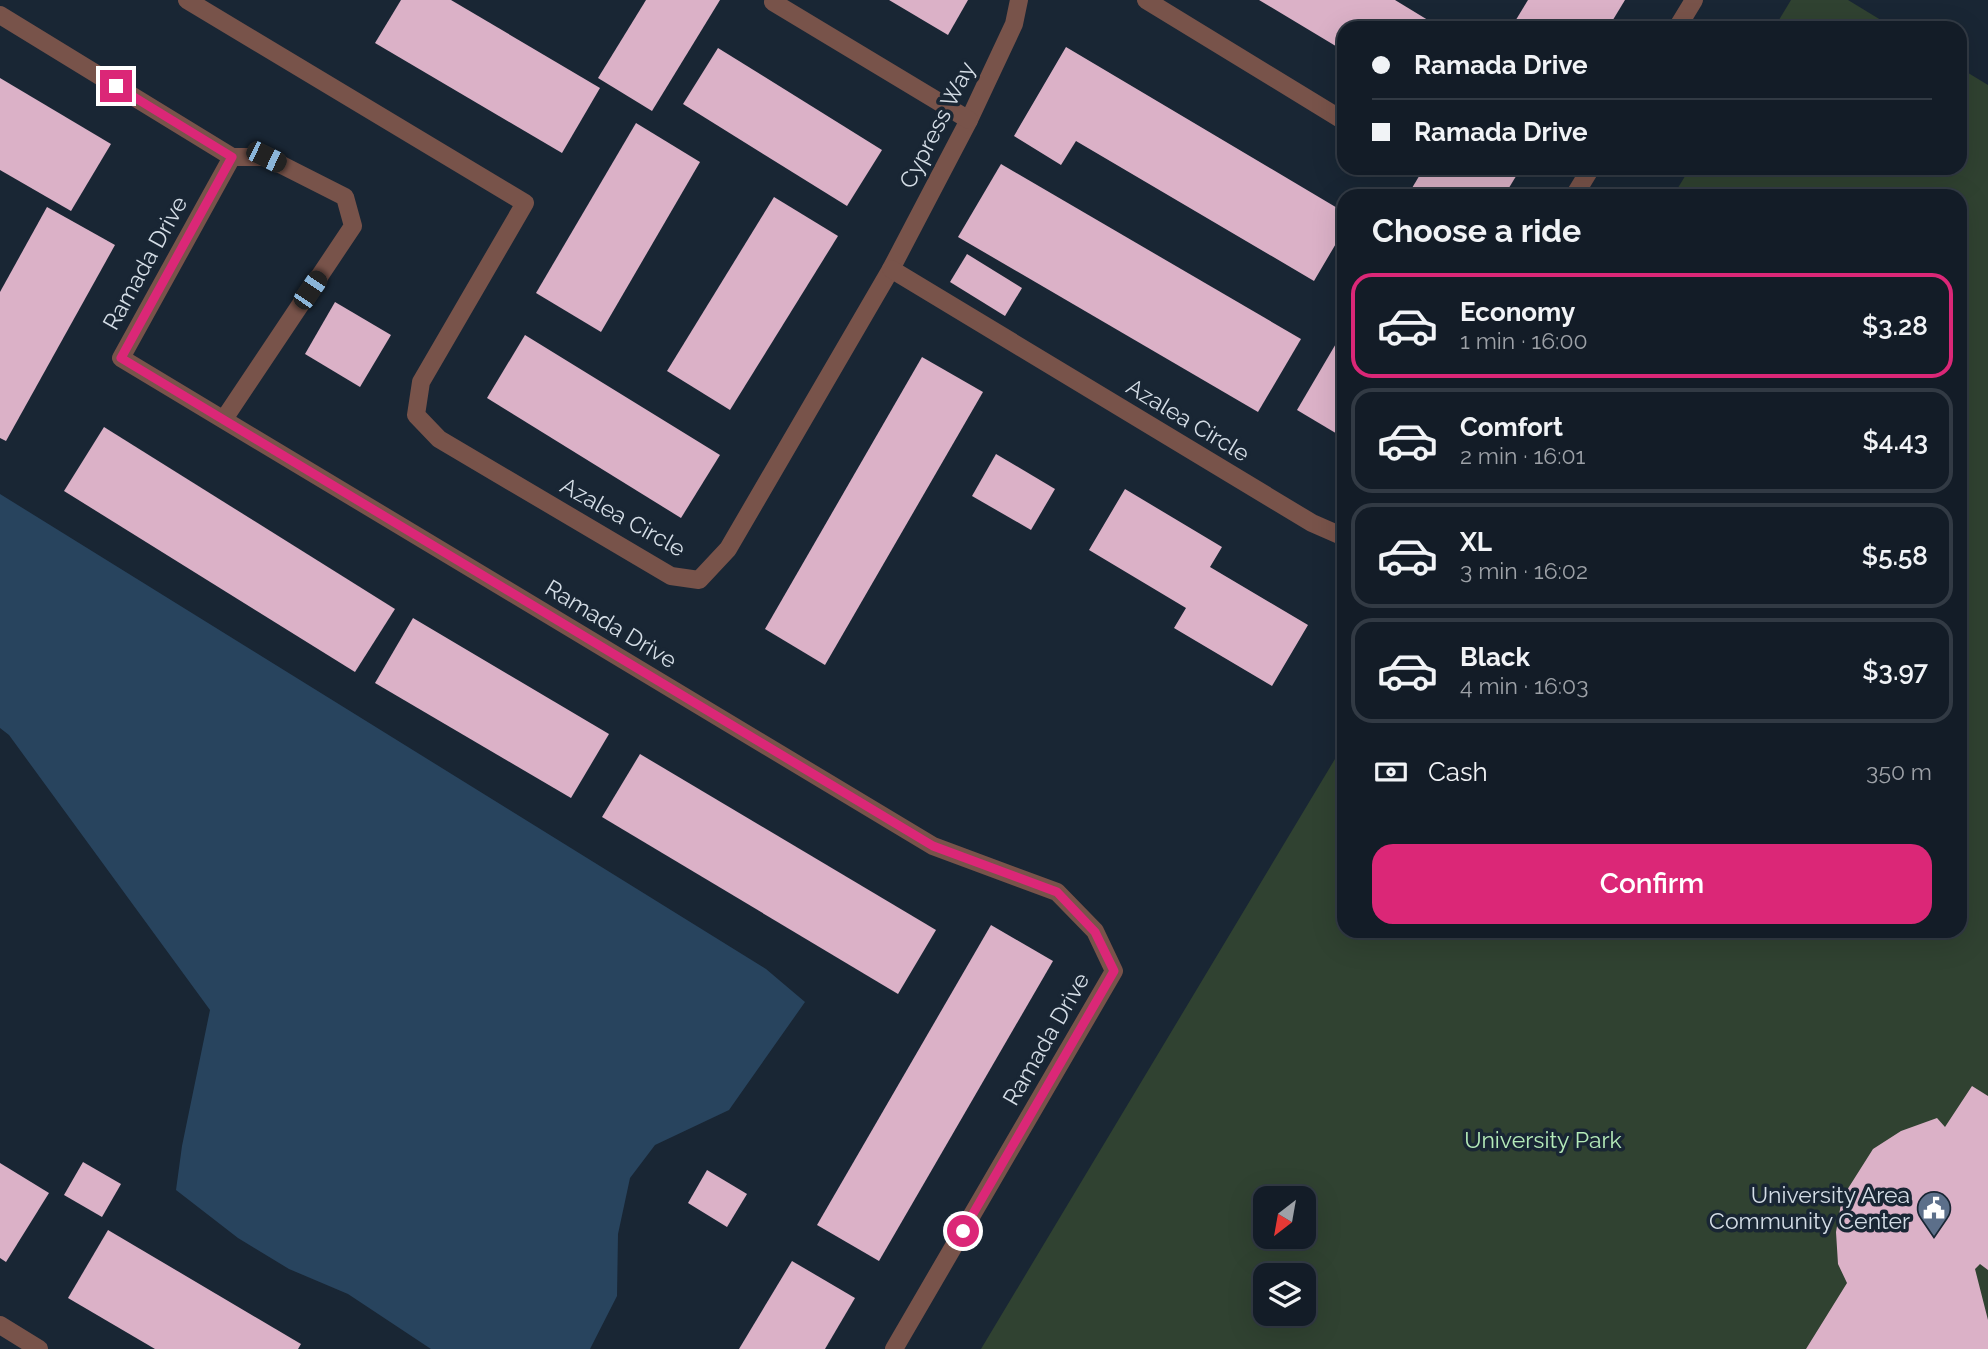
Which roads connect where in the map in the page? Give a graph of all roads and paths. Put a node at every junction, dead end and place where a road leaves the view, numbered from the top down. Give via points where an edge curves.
1 (187, 0) edge
2 (1019, 0) edge
3 (1146, 0) edge
4 (1694, 0) edge
5 (773, 2) dead end
6 (0, 15) edge
7 (1681, 21) edge
8 (1337, 117) edge
9 (969, 120) junction
10 (232, 157) junction
11 (891, 269) junction
12 (224, 419) junction
13 (1337, 534) edge
14 (0, 1325) edge
15 (39, 1349) edge
16 (894, 1349) edge

1 - 11 street, Azalea Circle via 525,203 421,382 416,415 439,439 671,576 699,580 728,549
2 - 9 street, Cypress Way via 1014,24
3 - 8 street
4 - 7 street
5 - 9 street
6 - 10 street
9 - 11 street, Cypress Way
10 - 12 street, Ramada Drive via 121,358
10 - 12 street via 266,157 345,197 353,226
11 - 13 street, Azalea Circle
12 - 16 street, Ramada Drive via 933,846 1057,892 1095,932 1114,971
14 - 15 street

